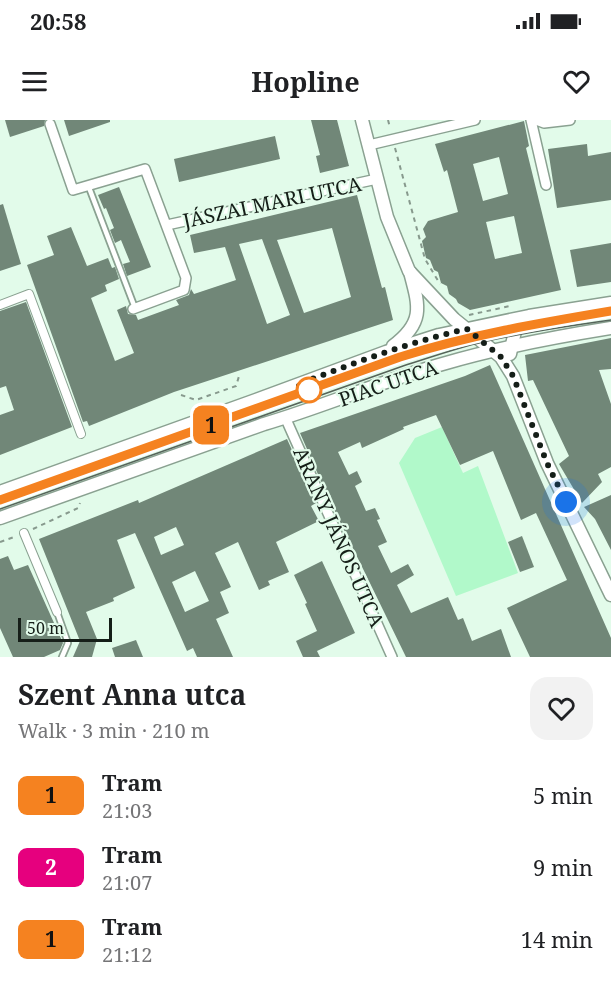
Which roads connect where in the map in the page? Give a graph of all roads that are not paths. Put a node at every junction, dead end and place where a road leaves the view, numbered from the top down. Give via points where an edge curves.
1 (362, 120) edge
2 (475, 120) edge
3 (531, 120) edge
4 (570, 120) edge
5 (540, 122) edge
6 (50, 124) dead end
7 (369, 145) junction
8 (377, 180) junction
9 (546, 185) dead end
10 (88, 186) junction
11 (167, 225) junction
12 (409, 271) junction
13 (611, 303) edge
14 (0, 305) edge
15 (134, 309) joint
16 (529, 316) junction
17 (611, 328) edge
18 (467, 329) junction
19 (510, 346) junction
20 (494, 351) junction
21 (386, 352) junction
22 (513, 376) junction
23 (285, 417) junction
24 (81, 434) dead end
25 (0, 492) edge
26 (0, 518) edge
27 (28, 532) road end
28 (611, 595) edge
29 (57, 612) joint
30 (62, 657) edge
31 (392, 657) edge

1 - 7 street
2 - 7 street
3 - 9 street
4 - 5 street
6 - 10 street via 73,190
7 - 8 street
8 - 11 street, JÁSZAI MARI UTCA
8 - 12 street
10 - 11 street via 145,169
10 - 15 lane
11 - 15 street via 186,278 184,290
12 - 18 street
12 - 21 street via 418,305 414,325
13 - 16 street, PIAC UTCA
14 - 24 street via 28,294
16 - 18 street, PIAC UTCA
16 - 19 street via 514,331
17 - 19 street, PIAC UTCA
18 - 20 street
18 - 21 street, PIAC UTCA
19 - 20 street, PIAC UTCA
19 - 22 street
20 - 22 street
20 - 23 street, PIAC UTCA via 414,372
21 - 25 street, PIAC UTCA
22 - 28 street via 547,463
23 - 26 street, PIAC UTCA
23 - 31 street, ARANY JÁNOS UTCA
27 - 29 street via 28,544
29 - 30 lane via 68,643

